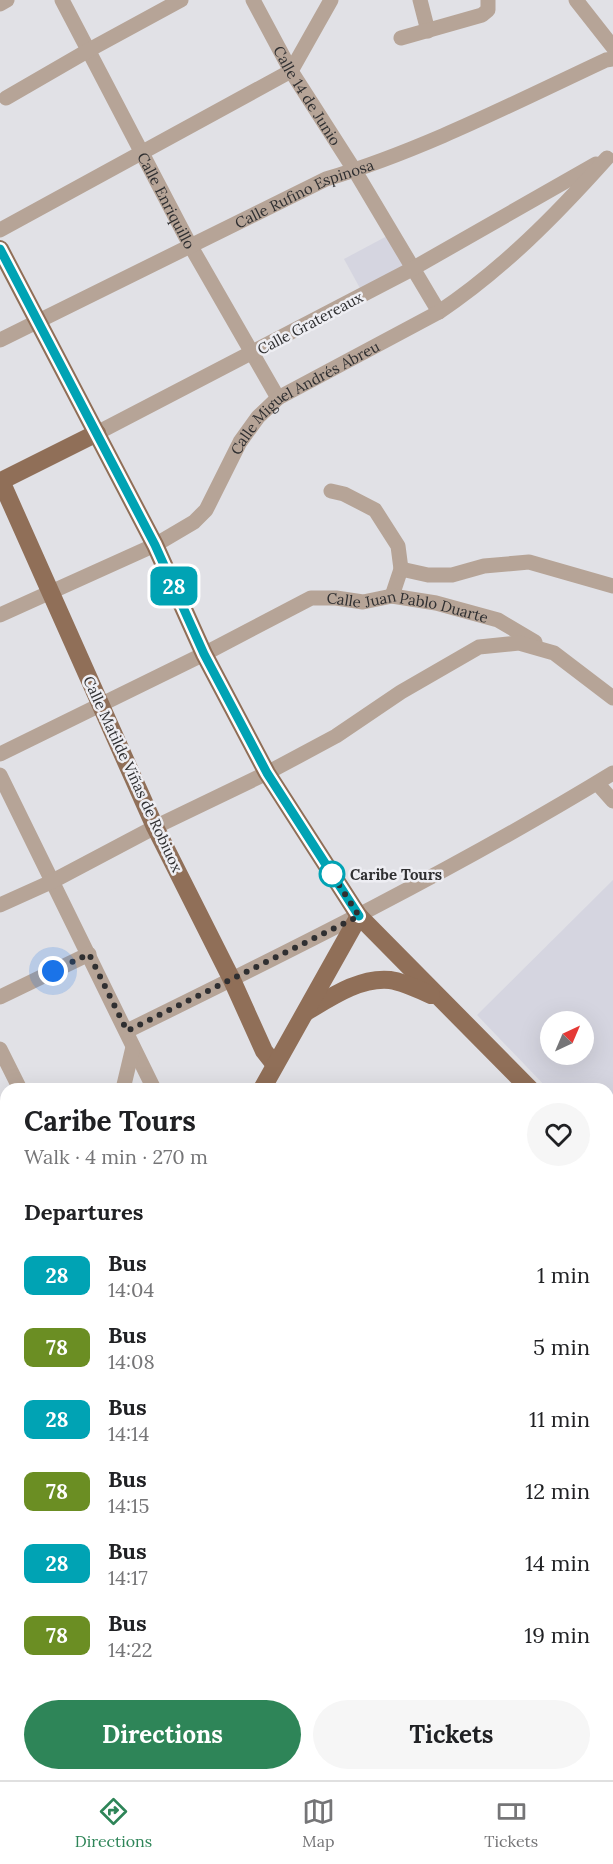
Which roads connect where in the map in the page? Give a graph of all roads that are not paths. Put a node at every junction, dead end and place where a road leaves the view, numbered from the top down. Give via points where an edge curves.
1 (7, 0) edge
2 (62, 0) edge
3 (181, 0) edge
4 (253, 0) edge
5 (331, 0) edge
6 (420, 0) edge
7 (488, 0) edge
8 (576, 0) edge
9 (0, 4) edge
10 (428, 31) junction
11 (401, 38) dead end
12 (613, 47) edge
13 (89, 50) junction
14 (613, 59) edge
15 (291, 71) junction
16 (6, 98) dead end
17 (143, 151) junction
18 (610, 155) edge
19 (355, 171) junction
20 (0, 230) edge
21 (190, 245) junction
22 (0, 249) edge
23 (412, 269) junction
24 (439, 312) junction
25 (39, 321) junction
26 (0, 340) edge
27 (252, 353) junction
28 (278, 398) junction
29 (97, 434) junction
30 (0, 480) edge
31 (331, 491) dead end
32 (155, 545) junction
33 (402, 568) junction
34 (613, 586) edge
35 (51, 592) junction
36 (392, 596) junction
37 (0, 615) edge
38 (554, 653) junction
39 (204, 654) junction
40 (613, 698) edge
41 (101, 705) junction
42 (0, 754) edge
43 (267, 773) junction
44 (613, 773) edge
45 (0, 775) edge
46 (597, 783) junction
47 (613, 801) edge
48 (155, 827) junction
49 (51, 882) junction
50 (0, 905) edge
51 (359, 916) junction
52 (89, 954) junction
53 (232, 980) junction
54 (0, 997) edge
55 (443, 1001) junction
56 (304, 1013) junction
57 (127, 1031) junction
58 (133, 1047) junction
59 (0, 1049) edge
60 (275, 1065) junction
61 (17, 1083) edge
62 (124, 1083) edge
63 (151, 1083) edge
64 (265, 1083) edge
65 (524, 1083) edge

1 - 9 street
2 - 13 street, Calle Enriquillo
3 - 13 street
4 - 15 street, Calle 14 de Junio
5 - 15 street
6 - 10 street
7 - 10 street via 488,10 482,15
8 - 12 street
10 - 11 street
13 - 16 street
13 - 17 street, Calle Enriquillo
14 - 19 street, Calle Rufino Espinosa
15 - 17 street
15 - 19 street, Calle 14 de Junio
17 - 20 street
17 - 21 street, Calle Enriquillo
18 - 23 street, Calle Gratereaux
18 - 24 street, Calle Miguel Andrés Abreu via 558,213
19 - 21 street, Calle Rufino Espinosa via 326,179
19 - 23 street, Calle 14 de Junio
21 - 25 street, Calle Rufino Espinosa
21 - 27 street, Calle Enriquillo
22 - 25 main road
23 - 24 street, Calle 14 de Junio
23 - 27 street, Calle Gratereaux
24 - 28 street, Calle Miguel Andrés Abreu
25 - 26 street, Calle Rufino Espinosa
25 - 29 main road
27 - 28 street, Calle Enriquillo
27 - 29 street, Calle Gratereaux
28 - 32 street, Calle Miguel Andrés Abreu via 240,442 206,510 194,522
29 - 30 main road, Calle Gratereaux
29 - 32 main road
30 - 35 main road, Calle Matilde Viñas de Robiuox
31 - 33 street via 375,510 398,546
32 - 35 street, Calle Miguel Andrés Abreu
32 - 39 main road
33 - 34 street via 428,575 452,575 484,566 529,562
33 - 36 street
35 - 37 street, Calle Miguel Andrés Abreu
35 - 41 main road, Calle Matilde Viñas de Robiuox
36 - 38 street, Calle Juan Pablo Duarte via 498,620
36 - 39 street, Calle Juan Pablo Duarte via 363,602 311,598
38 - 40 street
38 - 43 street via 519,643 479,647 401,692 336,736
39 - 41 street, Calle Juan Pablo Duarte
39 - 43 main road
41 - 42 street, Calle Juan Pablo Duarte
41 - 48 main road, Calle Matilde Viñas de Robiuox
43 - 48 street
43 - 51 main road
44 - 46 street
45 - 49 street
46 - 47 street
46 - 51 street via 498,842
48 - 49 street
48 - 53 main road, Calle Matilde Viñas de Robiuox
49 - 50 street
49 - 52 street
51 - 53 street
51 - 55 main road
51 - 56 main road
52 - 54 street
52 - 57 street
53 - 57 street
53 - 60 main road, Calle Matilde Viñas de Robiuox via 264,1051
55 - 56 main road via 389,980 344,989
55 - 65 main road
56 - 60 main road
57 - 58 street
58 - 62 street
58 - 63 street
59 - 61 street
60 - 64 main road

